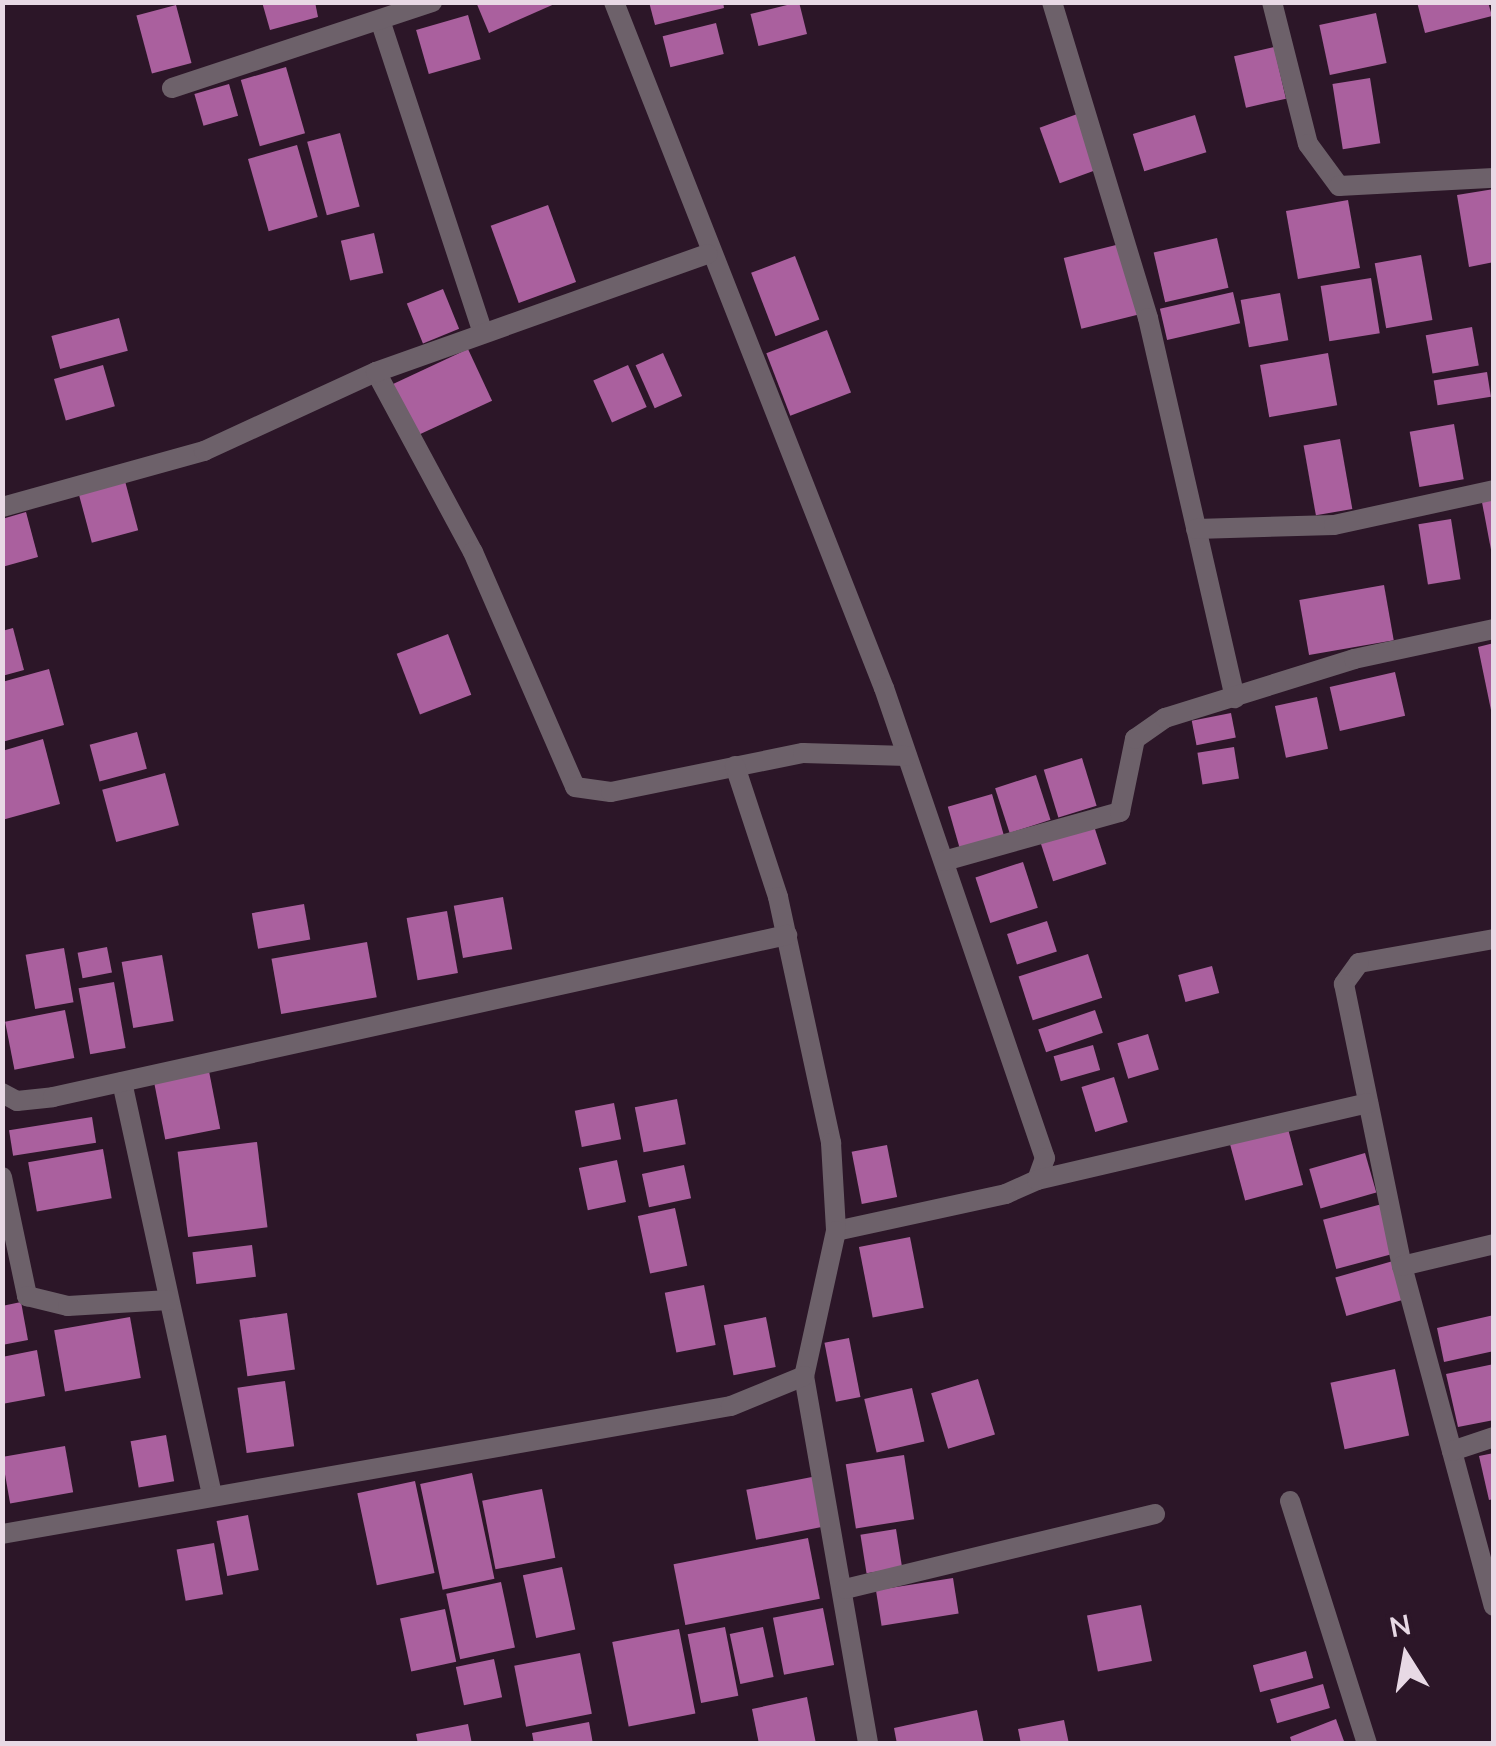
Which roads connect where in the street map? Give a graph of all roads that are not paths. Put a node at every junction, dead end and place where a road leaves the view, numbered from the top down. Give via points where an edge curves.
1 (432, 2) edge
2 (614, 2) edge
3 (1052, 2) edge
4 (1272, 2) edge
5 (381, 23) junction
6 (172, 88) dead end
7 (1494, 178) edge
8 (708, 254) junction
9 (483, 334) junction
10 (376, 372) junction
11 (1494, 490) edge
12 (2, 507) edge
13 (1196, 529) junction
14 (1494, 629) edge
15 (1235, 698) junction
16 (908, 756) junction
17 (735, 766) junction
18 (944, 862) junction
19 (787, 934) junction
20 (1494, 939) edge
21 (122, 1082) junction
22 (2, 1093) edge
23 (1368, 1104) junction
24 (2, 1176) edge
25 (1037, 1180) junction
26 (836, 1231) junction
27 (1494, 1244) edge
28 (1402, 1266) junction
29 (170, 1300) junction
30 (804, 1376) junction
31 (1494, 1437) edge
32 (1452, 1451) junction
33 (212, 1495) junction
34 (1290, 1501) dead end
35 (1155, 1514) dead end
36 (2, 1534) edge
37 (845, 1589) junction
38 (1494, 1606) edge
39 (868, 1744) edge
40 (1367, 1744) edge

1 - 5 street
2 - 8 street
3 - 13 street via 1120,213
4 - 7 street via 1308,144 1339,186
5 - 6 street
5 - 9 street
8 - 9 street
8 - 16 street
9 - 10 street
10 - 12 street via 204,451
10 - 17 street via 474,552 576,787 610,792
11 - 13 street via 1334,525
13 - 15 street
14 - 15 street via 1354,659
15 - 18 street via 1146,727 1129,753 1120,812
16 - 17 street via 803,752
16 - 18 street
17 - 19 street
18 - 25 street via 1036,1125 1045,1158
19 - 21 street via 286,1038
19 - 26 street via 831,1143
20 - 23 street via 1348,972
21 - 22 street via 17,1101
21 - 29 street
23 - 25 street
23 - 28 street
24 - 29 street via 26,1296 68,1306
25 - 26 street
26 - 30 street
27 - 28 street
28 - 32 street
29 - 33 street
30 - 33 street via 731,1406
30 - 37 street
31 - 32 street
32 - 38 street
33 - 36 street
34 - 40 street
35 - 37 street
37 - 39 street

